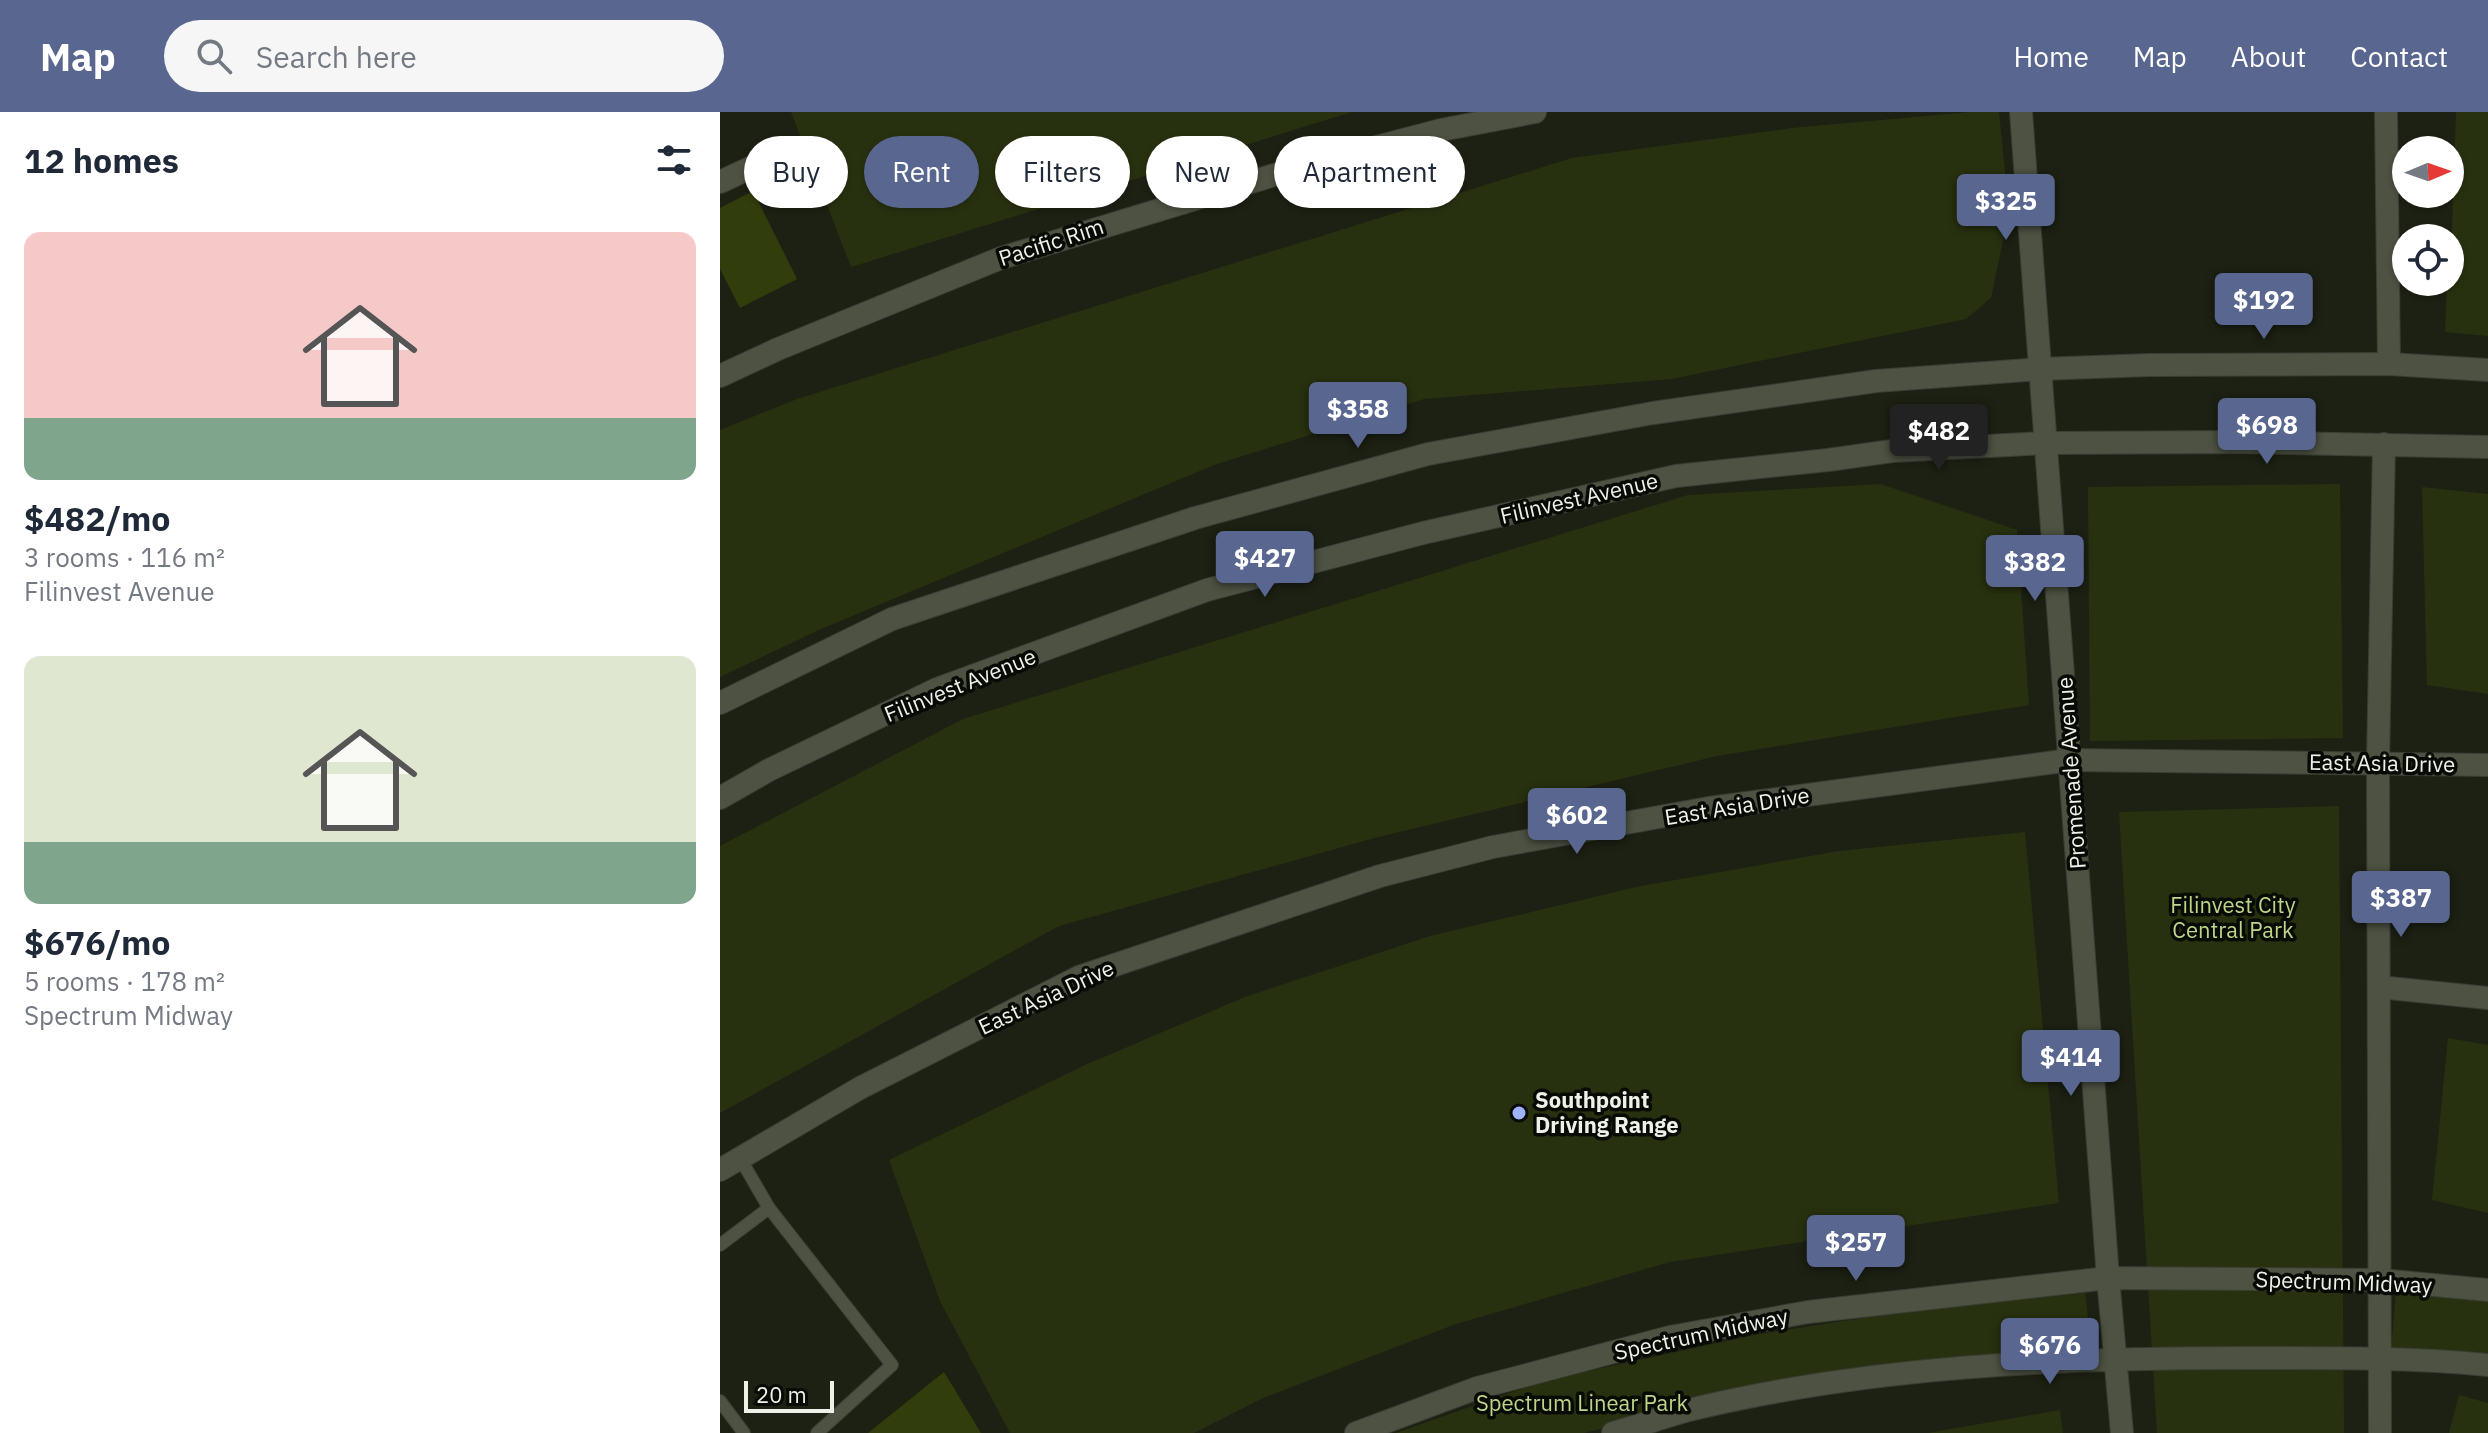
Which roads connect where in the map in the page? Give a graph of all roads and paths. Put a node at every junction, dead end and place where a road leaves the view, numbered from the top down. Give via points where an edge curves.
1 (1535, 112) edge
2 (2021, 112) edge
3 (2386, 112) edge
4 (744, 171) edge
5 (720, 182) edge
6 (2389, 364) junction
7 (2040, 369) junction
8 (2488, 370) edge
9 (720, 376) edge
10 (2046, 443) junction
11 (2384, 444) junction
12 (2488, 447) edge
13 (720, 703) edge
14 (2070, 760) junction
15 (2378, 763) junction
16 (2488, 765) edge
17 (720, 798) edge
18 (2379, 987) junction
19 (2488, 998) edge
20 (740, 1158) junction
21 (720, 1170) edge
22 (769, 1208) junction
23 (720, 1245) edge
24 (2108, 1278) junction
25 (2380, 1280) junction
26 (2488, 1290) edge
27 (2115, 1358) junction
28 (2382, 1358) junction
29 (2488, 1365) edge
30 (720, 1401) edge
31 (744, 1433) edge
32 (817, 1433) edge
33 (1356, 1433) edge
34 (1613, 1433) edge
35 (2122, 1433) edge
36 (2380, 1433) edge

1 - 9 street, Pacific Rim via 1307,165 1001,258
2 - 7 street, Promenade Avenue
3 - 6 street
4 - 5 street
6 - 7 street
6 - 8 street
7 - 10 street, Promenade Avenue
7 - 13 street via 1876,381 1653,413 1428,454 1195,518 892,619
10 - 11 street, Filinvest Avenue
10 - 14 street, Promenade Avenue
10 - 17 street, Filinvest Avenue via 1892,451 1676,476 1423,533 1222,586 937,689
11 - 12 street, Filinvest Avenue
11 - 15 street
14 - 15 street, East Asia Drive
14 - 20 street, East Asia Drive via 1709,808 1493,847 1380,876 1079,977 860,1088
14 - 24 street, Promenade Avenue
15 - 16 street, East Asia Drive
15 - 18 street
18 - 19 street
18 - 25 street
20 - 21 street, East Asia Drive
20 - 22 lane
22 - 23 lane
22 - 32 lane via 892,1365
24 - 25 street, Spectrum Midway
24 - 27 street, Promenade Avenue
24 - 33 street, Spectrum Midway via 1808,1312 1670,1337 1477,1388
25 - 26 street, Spectrum Midway
25 - 28 street
27 - 28 street
27 - 34 street via 1819,1385 1689,1410
27 - 35 street, Promenade Avenue
28 - 29 street
28 - 36 street
30 - 31 lane

